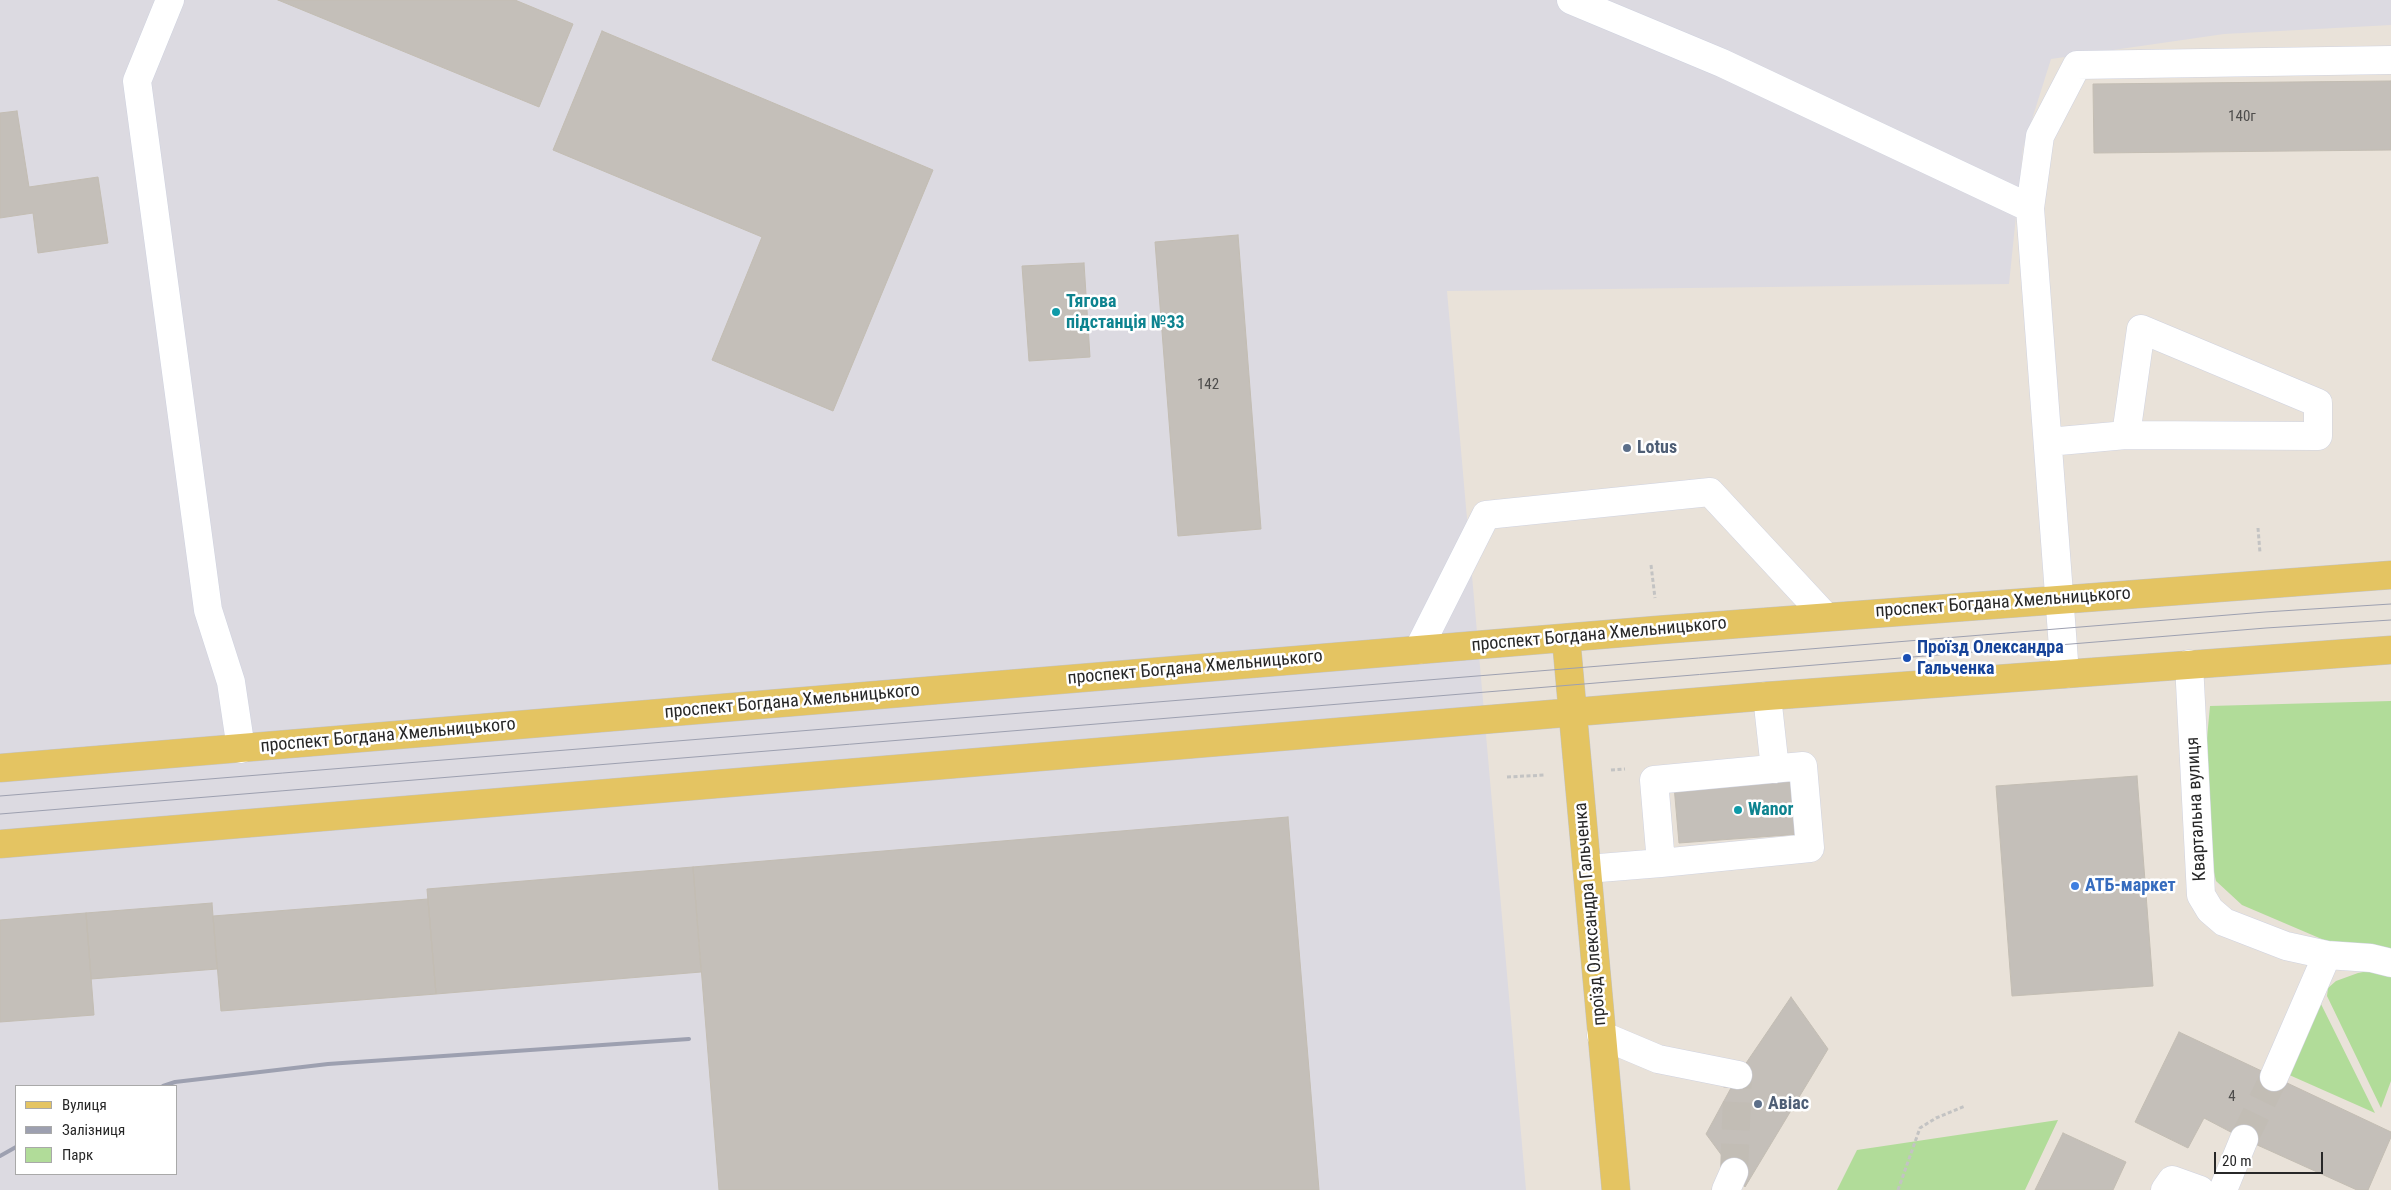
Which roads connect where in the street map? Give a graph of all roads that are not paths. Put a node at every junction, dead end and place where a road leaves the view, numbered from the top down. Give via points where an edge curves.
1 (170, 0) edge
2 (1571, 0) edge
3 (2391, 60) edge
4 (2030, 208) junction
5 (2126, 436) junction
6 (2048, 442) junction
7 (2391, 574) edge
8 (2059, 599) junction
9 (1826, 617) junction
10 (1566, 638) junction
11 (1418, 650) junction
12 (2391, 650) edge
13 (2189, 664) junction
14 (2065, 674) junction
15 (1767, 696) junction
16 (1572, 713) junction
17 (241, 749) junction
18 (0, 768) edge
19 (1775, 769) junction
20 (0, 844) edge
21 (1661, 863) junction
22 (1587, 869) junction
23 (2327, 955) junction
24 (2391, 963) edge
25 (1601, 1035) junction
26 (1738, 1075) dead end
27 (2274, 1077) tunnel mouth
28 (2244, 1139) tunnel mouth
29 (1616, 1190) edge
30 (2164, 1190) edge
31 (2200, 1190) edge
32 (2223, 1190) edge

1 - 17 street via 138,81 208,610 231,682
2 - 4 street via 1722,62
3 - 4 street via 2077,65 2040,136
4 - 6 street
5 - 5 street via 2318,436 2318,403 2142,329
5 - 6 street
6 - 8 street
7 - 8 main road, проспект Богдана Хмельницького
8 - 9 main road, проспект Богдана Хмельницького
8 - 14 street
9 - 10 main road, проспект Богдана Хмельницького
9 - 11 street via 1710,492 1486,515
10 - 11 main road, проспект Богдана Хмельницького
10 - 16 main road, проїзд Олександра Гальченка
11 - 17 main road, проспект Богдана Хмельницького
12 - 13 main road
13 - 14 main road
13 - 23 street, Квартальна вулиця via 2201,895 2210,910 2224,922 2286,946
14 - 15 main road
15 - 16 main road
15 - 19 street
16 - 20 main road
16 - 22 main road, проїзд Олександра Гальченка
17 - 18 main road, проспект Богдана Хмельницького
19 - 21 street via 1654,780
19 - 21 street via 1802,766 1810,848
21 - 22 street
22 - 25 main road, проїзд Олександра Гальченка
23 - 24 street, Квартальна вулиця
23 - 27 street
25 - 26 street via 1658,1059
25 - 29 main road, проїзд Олександра Гальченка
28 - 32 street
30 - 31 street via 2172,1180

